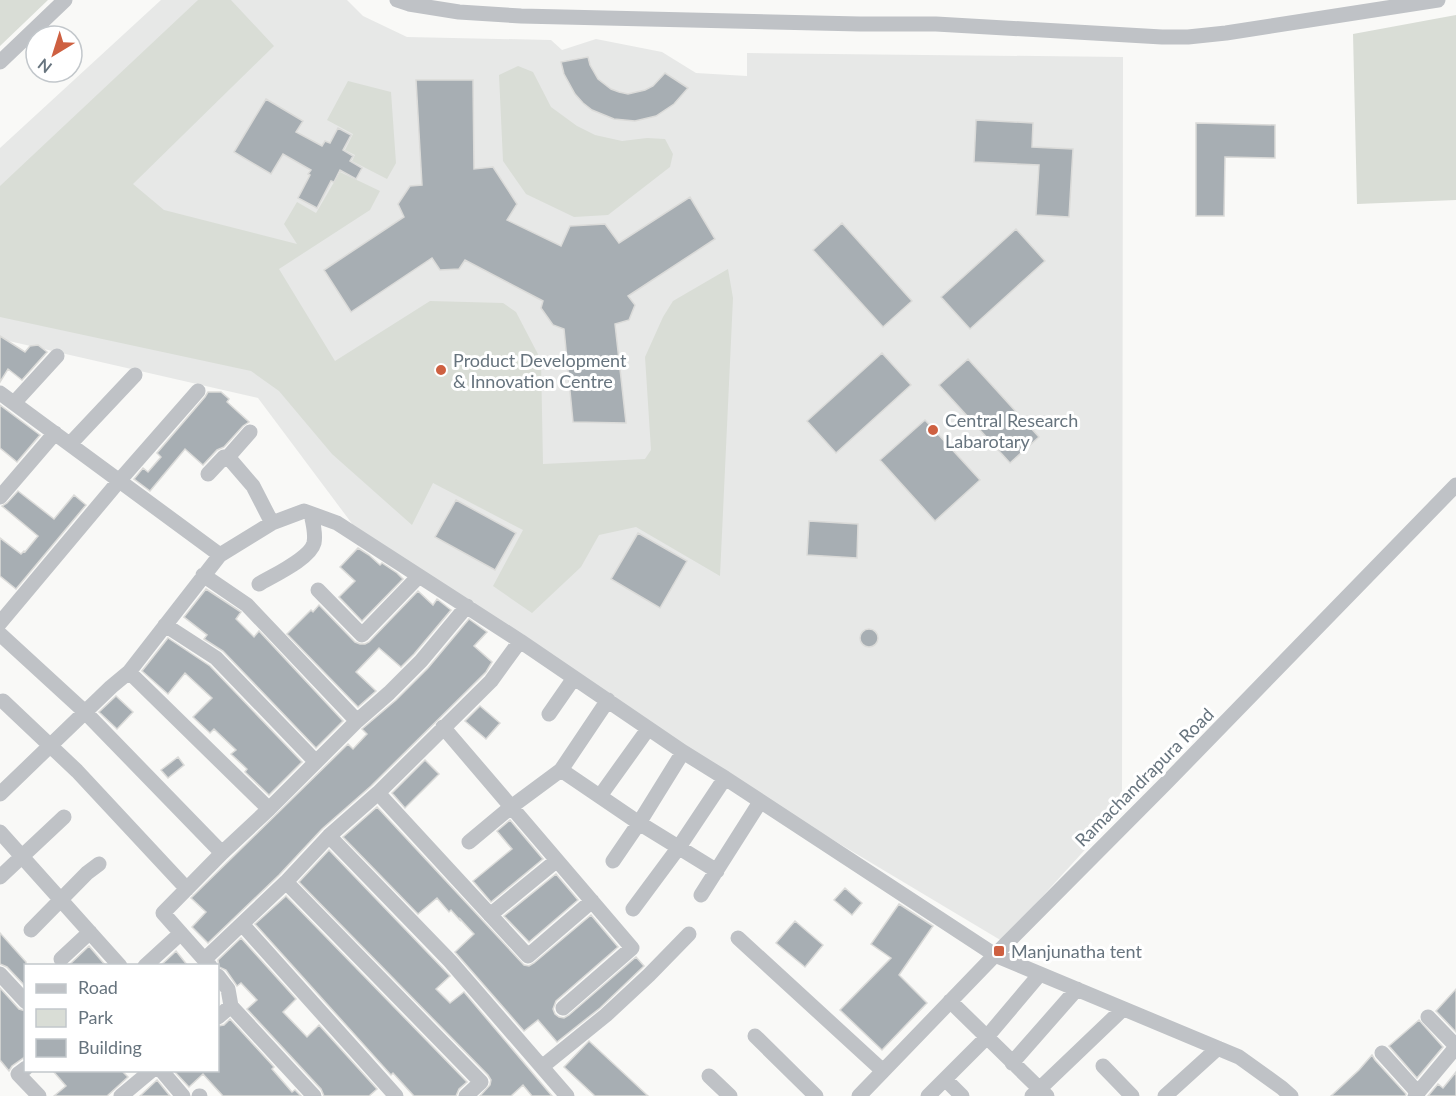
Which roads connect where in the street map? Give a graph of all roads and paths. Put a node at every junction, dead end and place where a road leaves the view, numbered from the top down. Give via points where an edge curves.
1 (65, 0) edge
2 (397, 0) edge
3 (1438, 0) edge
4 (0, 62) edge
5 (57, 356) dead end
6 (135, 375) dead end
7 (198, 391) dead end
8 (0, 393) edge
9 (14, 403) junction
10 (250, 432) dead end
11 (55, 433) junction
12 (70, 444) junction
13 (228, 457) junction
14 (208, 474) dead end
15 (119, 481) junction
16 (1456, 485) edge
17 (0, 497) edge
18 (311, 514) junction
19 (272, 523) junction
20 (220, 555) junction
21 (203, 575) junction
22 (419, 576) junction
23 (259, 584) dead end
24 (318, 590) dead end
25 (467, 606) junction
26 (0, 623) edge
27 (165, 624) junction
28 (0, 634) edge
29 (520, 641) junction
30 (129, 672) junction
31 (574, 678) junction
32 (608, 700) junction
33 (3, 701) dead end
34 (85, 712) junction
35 (549, 714) dead end
36 (357, 721) junction
37 (443, 727) junction
38 (648, 729) junction
39 (51, 745) junction
40 (683, 752) junction
41 (316, 762) junction
42 (561, 770) junction
43 (725, 778) junction
44 (378, 793) junction
45 (0, 794) edge
46 (600, 796) junction
47 (760, 802) junction
48 (511, 807) junction
49 (269, 809) junction
50 (64, 817) dead end
51 (639, 823) junction
52 (0, 832) edge
53 (329, 836) junction
54 (470, 842) dead end
55 (679, 847) junction
56 (222, 854) junction
57 (23, 857) junction
58 (556, 861) junction
59 (613, 861) dead end
60 (99, 864) dead end
61 (717, 871) junction
62 (0, 877) edge
63 (286, 882) junction
64 (187, 889) junction
65 (701, 895) dead end
66 (62, 900) junction
67 (592, 901) junction
68 (633, 909) dead end
69 (490, 915) junction
70 (242, 924) junction
71 (31, 930) dead end
72 (90, 932) junction
73 (181, 933) junction
74 (689, 934) dead end
75 (738, 938) dead end
76 (995, 955) junction
77 (62, 958) dead end
78 (207, 963) edge
79 (118, 964) edge
80 (147, 964) edge
81 (0, 974) edge
82 (1040, 974) junction
83 (219, 977) edge
84 (1077, 989) junction
85 (24, 1000) edge
86 (950, 1001) junction
87 (231, 1006) junction
88 (563, 1008) dead end
89 (1123, 1009) junction
90 (219, 1016) edge
91 (1428, 1017) dead end
92 (756, 1036) dead end
93 (986, 1038) junction
94 (1456, 1046) edge
95 (1218, 1048) junction
96 (1382, 1053) dead end
97 (1012, 1063) junction
98 (543, 1066) junction
99 (1103, 1066) dead end
100 (24, 1070) edge
101 (883, 1071) junction
102 (151, 1072) edge
103 (162, 1072) edge
104 (709, 1076) dead end
105 (945, 1079) junction
106 (1282, 1093) edge
107 (1040, 1094) edge
108 (1417, 1094) edge
109 (39, 1096) edge
110 (121, 1096) edge
111 (183, 1096) edge
112 (314, 1096) edge
113 (396, 1096) edge
114 (466, 1096) edge
115 (567, 1096) edge
116 (730, 1096) edge
117 (816, 1096) edge
118 (859, 1096) edge
119 (928, 1096) edge
120 (962, 1096) edge
121 (1132, 1096) edge
122 (1165, 1096) edge

1 - 4 street
2 - 3 street via 510,16 936,24 1171,37 1226,33
5 - 9 street
6 - 12 street
7 - 15 street
8 - 9 street
9 - 11 street
10 - 13 street
11 - 12 street
11 - 17 street
12 - 15 street
13 - 14 street
13 - 19 street via 253,486
15 - 20 street
15 - 26 street
16 - 76 street, Ramachandrapura Road
18 - 19 street via 304,511
18 - 22 street via 337,523
18 - 23 street via 314,543 310,551
19 - 20 street
20 - 21 street
21 - 27 street
21 - 36 street via 247,605
22 - 24 street via 362,635
22 - 25 street
25 - 29 street
25 - 36 street via 421,661
27 - 30 street
27 - 41 street via 216,658
28 - 34 street
29 - 31 street
29 - 37 street via 491,681
30 - 34 street
30 - 49 street
31 - 32 street
31 - 35 street
32 - 38 street
32 - 42 street
33 - 39 street
34 - 39 street
34 - 56 street
36 - 41 street
37 - 44 street
37 - 48 street
38 - 40 street
38 - 46 street
39 - 45 street
39 - 64 street
40 - 43 street
40 - 51 street
41 - 49 street
42 - 46 street
42 - 48 street
43 - 47 street
43 - 55 street
44 - 53 street
44 - 69 street
46 - 51 street
47 - 61 street
47 - 76 street
48 - 54 street
48 - 58 street
49 - 56 street
50 - 57 street
51 - 55 street
51 - 59 street
52 - 57 street
53 - 63 street
53 - 98 street via 450,961
55 - 61 street
55 - 68 street
56 - 64 street
57 - 62 street
57 - 66 street
58 - 67 street
58 - 69 street
60 - 66 street
61 - 65 street
63 - 70 street
63 - 114 street via 481,1082
64 - 73 street via 163,913
66 - 71 street
66 - 72 street
67 - 69 street via 528,956
67 - 88 street via 632,948
70 - 78 street
70 - 113 street
72 - 77 street
72 - 79 street
73 - 78 street
73 - 80 street
74 - 98 street via 606,1015
75 - 101 street
76 - 82 street
76 - 86 street, Ramachandrapura Road
81 - 85 street
82 - 84 street
82 - 93 street
83 - 87 street via 228,989
84 - 89 street
84 - 97 street
86 - 93 street
86 - 101 street, Ramachandrapura Road
87 - 90 street
87 - 112 street
89 - 95 street
89 - 107 street
91 - 94 street
92 - 117 street
93 - 97 street
93 - 105 street
94 - 108 street
95 - 106 street via 1239,1057
95 - 122 street
96 - 108 street
97 - 107 street
98 - 115 street
99 - 121 street
100 - 109 street via 18,1074
101 - 118 street, Ramachandrapura Road
102 - 110 street
103 - 111 street
104 - 116 street
105 - 119 street
105 - 120 street

